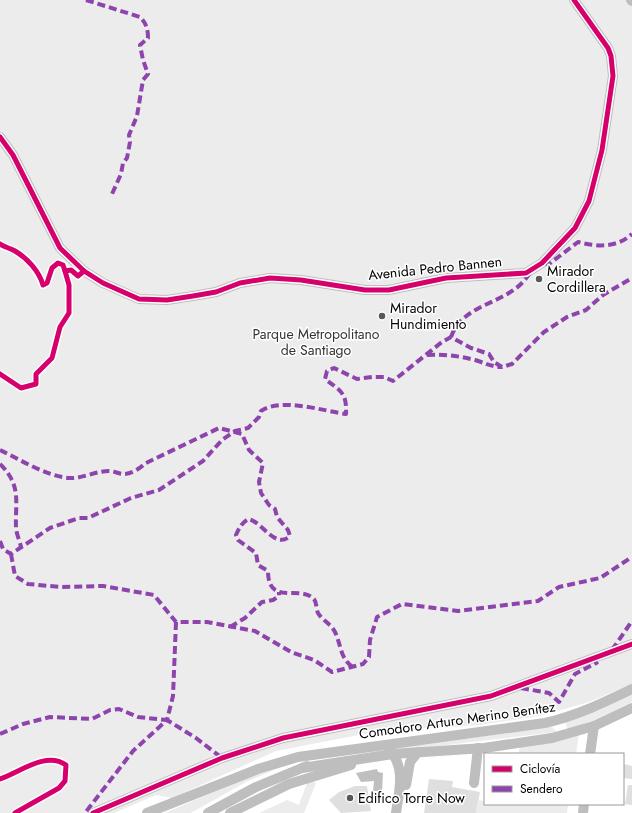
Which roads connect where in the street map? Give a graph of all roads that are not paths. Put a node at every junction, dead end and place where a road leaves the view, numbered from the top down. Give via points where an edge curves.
1 (574, 0) edge
2 (0, 137) edge
3 (632, 644) edge
4 (632, 689) edge
5 (632, 708) edge
6 (594, 726) junction
7 (382, 745) junction
8 (360, 748) junction
9 (478, 748) junction
10 (418, 752) junction
11 (590, 753) edge
12 (393, 754) junction
13 (373, 757) junction
14 (302, 768) junction
15 (474, 783) dead end
16 (93, 813) edge
17 (147, 813) edge
18 (208, 813) edge
19 (230, 813) edge
20 (396, 813) edge
21 (402, 813) edge

1 - 2 street, Avenida Pedro Bannen via 611,56 613,76 602,150 589,201 575,228 542,263 526,272 446,278 389,290 365,290 270,278 193,296 167,300 139,299 103,283 84,271 60,248 13,155
3 - 16 street via 491,696 283,738 222,758
4 - 7 street, Comodoro Arturo Merino Benítez via 564,719
5 - 6 street
6 - 9 street via 552,738
6 - 11 street
7 - 8 street, Comodoro Arturo Merino Benítez
7 - 12 street
8 - 14 street
8 - 17 street, Comodoro Arturo Merino Benítez via 312,754 282,762
9 - 10 street
9 - 15 street
10 - 12 street
10 - 21 street via 410,762
12 - 13 street
12 - 20 street via 401,770
13 - 14 street
13 - 19 street via 289,784
14 - 18 street via 256,787

